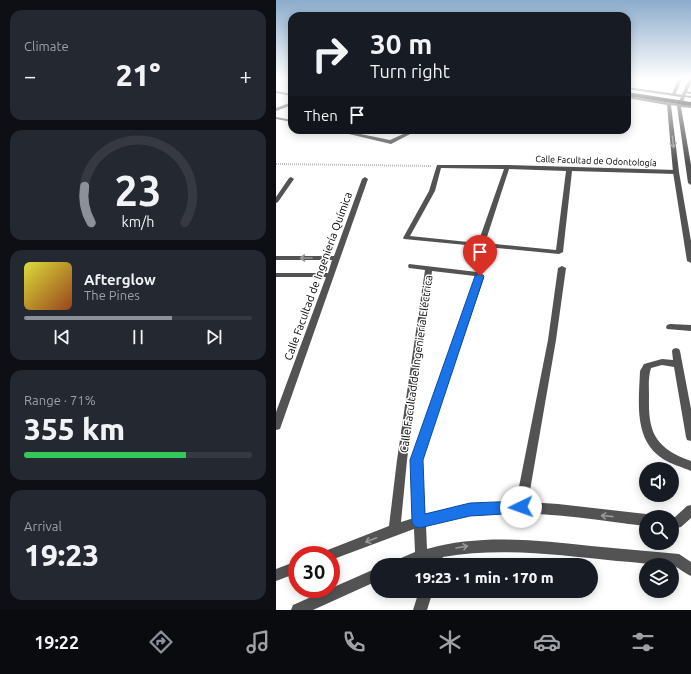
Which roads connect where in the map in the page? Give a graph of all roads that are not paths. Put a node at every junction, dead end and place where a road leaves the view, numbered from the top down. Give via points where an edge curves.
1 (672, 106) edge
2 (683, 106) edge
3 (276, 118) edge
4 (288, 120) edge
5 (353, 134) edge
6 (407, 134) edge
7 (506, 167) junction
8 (569, 169) junction
9 (676, 172) junction
10 (291, 178) dead end
11 (365, 179) dead end
12 (691, 183) edge
13 (276, 201) edge
14 (481, 245) junction
15 (276, 258) edge
16 (336, 258) junction
17 (691, 261) edge
18 (412, 266) dead end
19 (429, 268) junction
20 (562, 268) dead end
21 (276, 275) edge
22 (330, 275) junction
23 (670, 326) dead end
24 (691, 328) edge
25 (676, 351) dead end
26 (678, 364) junction
27 (688, 409) edge
28 (276, 426) edge
29 (691, 437) edge
30 (402, 460) junction
31 (417, 460) junction
32 (691, 466) edge
33 (521, 507) junction
34 (691, 510) edge
35 (639, 519) edge
36 (679, 521) edge
37 (419, 522) junction
38 (394, 531) junction
39 (340, 551) edge
40 (438, 551) junction
41 (421, 555) junction
42 (414, 558) edge
43 (436, 558) edge
44 (288, 570) edge
45 (691, 570) edge
46 (276, 574) edge
47 (370, 577) edge
48 (424, 598) edge
49 (298, 610) edge
50 (420, 610) edge

1 -> 9 street
2 - 12 street
3 - 4 street
5 - 6 street via 390,142
7 - 8 street, Calle Facultad de Odontología
7 - 14 street
7 - 14 street, Calle Facultad de Odontología via 439,166 432,191 406,238
8 - 9 street, Calle Facultad de Odontología
8 - 14 street via 559,252
9 - 17 street
10 - 13 street
11 - 16 street, Calle Facultad de Ingenierίa Quίmica
16 -> 15 street
16 - 22 street, Calle Facultad de Ingenierίa Quίmica
18 - 19 street, Calle Facultad de Ingeniería Eléctrica
19 - 30 street, Calle Facultad de Ingeniería Eléctrica
19 - 31 street, Calle Facultad de Ingeniería Eléctrica via 477,274 480,278
20 - 33 street via 552,340
21 - 22 street
22 - 28 street, Calle Facultad de Ingenierίa Quίmica
23 - 24 street
25 - 26 street
26 - 27 street
26 - 32 street via 662,362 647,366 644,424 652,442 664,454
27 - 29 street
30 - 31 street, Calle Facultad de Ingeniería Eléctrica
30 - 38 street, Calle Facultad de Ingeniería Eléctrica
31 - 37 street, Calle Facultad de Ingeniería Eléctrica
35 -> 33 street
33 - 37 street via 470,509
34 - 36 street
37 - 38 street
37 - 41 street, Calle Facultad de Ingeniería Eléctrica
38 -> 39 street
40 - 41 street
40 - 43 street
40 -> 45 street via 471,545 511,544 679,560
41 - 42 street
44 - 46 street
47 - 49 street
48 - 50 street

